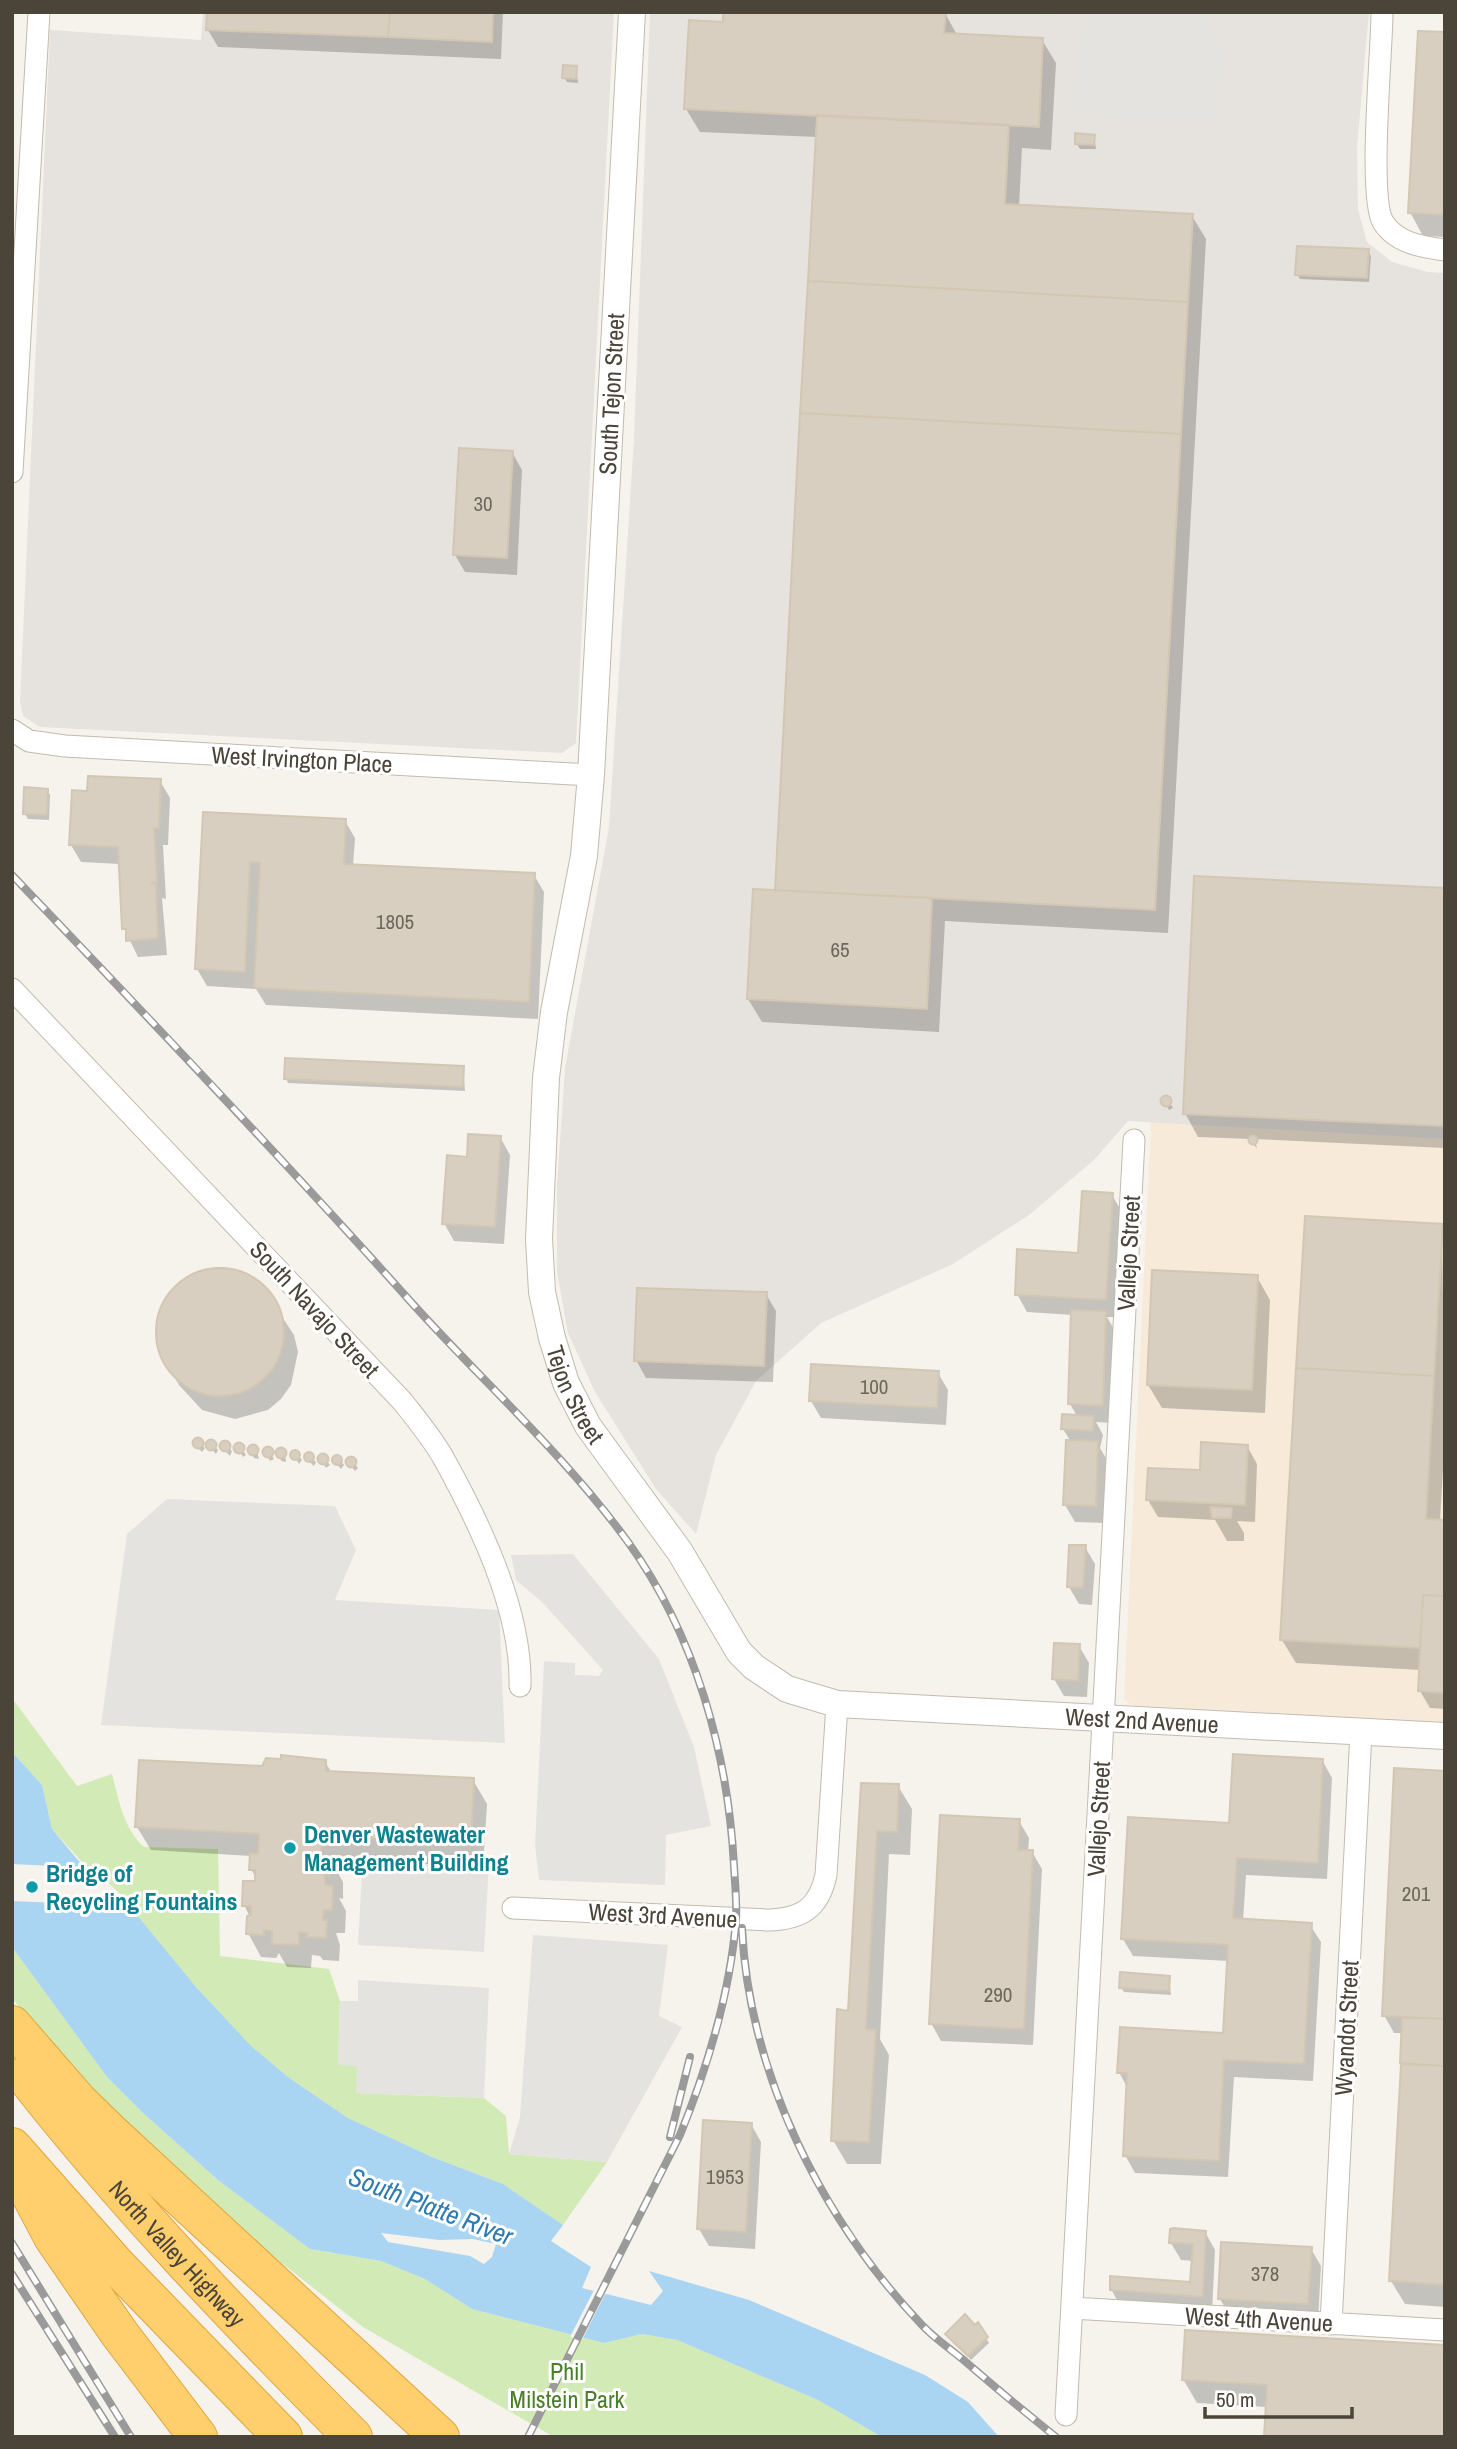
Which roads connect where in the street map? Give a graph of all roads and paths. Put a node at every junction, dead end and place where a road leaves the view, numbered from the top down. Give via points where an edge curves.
1 (39, 12) edge
2 (632, 12) edge
3 (1382, 12) edge
4 (1445, 250) edge
5 (12, 472) edge
6 (14, 732) edge
7 (591, 775) junction
8 (12, 989) edge
9 (1134, 1140) dead end
10 (520, 1686) dead end
11 (837, 1704) junction
12 (1103, 1718) junction
13 (1361, 1732) junction
14 (1445, 1736) edge
15 (513, 1908) dead end
16 (12, 2025) edge
17 (12, 2060) edge
18 (12, 2147) edge
19 (12, 2153) edge
20 (1072, 2308) junction
21 (1331, 2323) junction
22 (1445, 2329) edge
23 (1066, 2415) dead end
24 (198, 2437) edge
25 (283, 2437) edge
26 (353, 2437) edge
27 (440, 2437) edge

1 - 5 street
2 - 7 street, South Tejon Street
3 - 4 street via 1378,209 1400,239
6 - 7 street, West Irvington Place via 29,741 65,746
7 - 11 street, Tejon Street via 584,856 546,1078 539,1239 542,1292 552,1338 566,1383 588,1426 680,1552 739,1652 787,1689
8 - 10 street, South Navajo Street via 411,1413 443,1457 497,1570 521,1655
9 - 12 street, Vallejo Street
11 - 12 street, West 2nd Avenue
11 - 15 street, West 3rd Avenue via 827,1875 818,1902 810,1909 787,1919 768,1920
12 - 13 street, West 2nd Avenue
12 - 20 street, Vallejo Street
13 - 14 street, West 2nd Avenue
13 - 21 street, Wyandot Street
16 - 27 highway via 114,2136
17 - 26 highway, North Valley Highway via 145,2221
18 - 25 highway, North Valley Highway via 134,2283
19 - 24 highway via 53,2237
20 - 21 street, West 4th Avenue
20 - 23 street, Vallejo Street
21 - 22 street, West 4th Avenue

